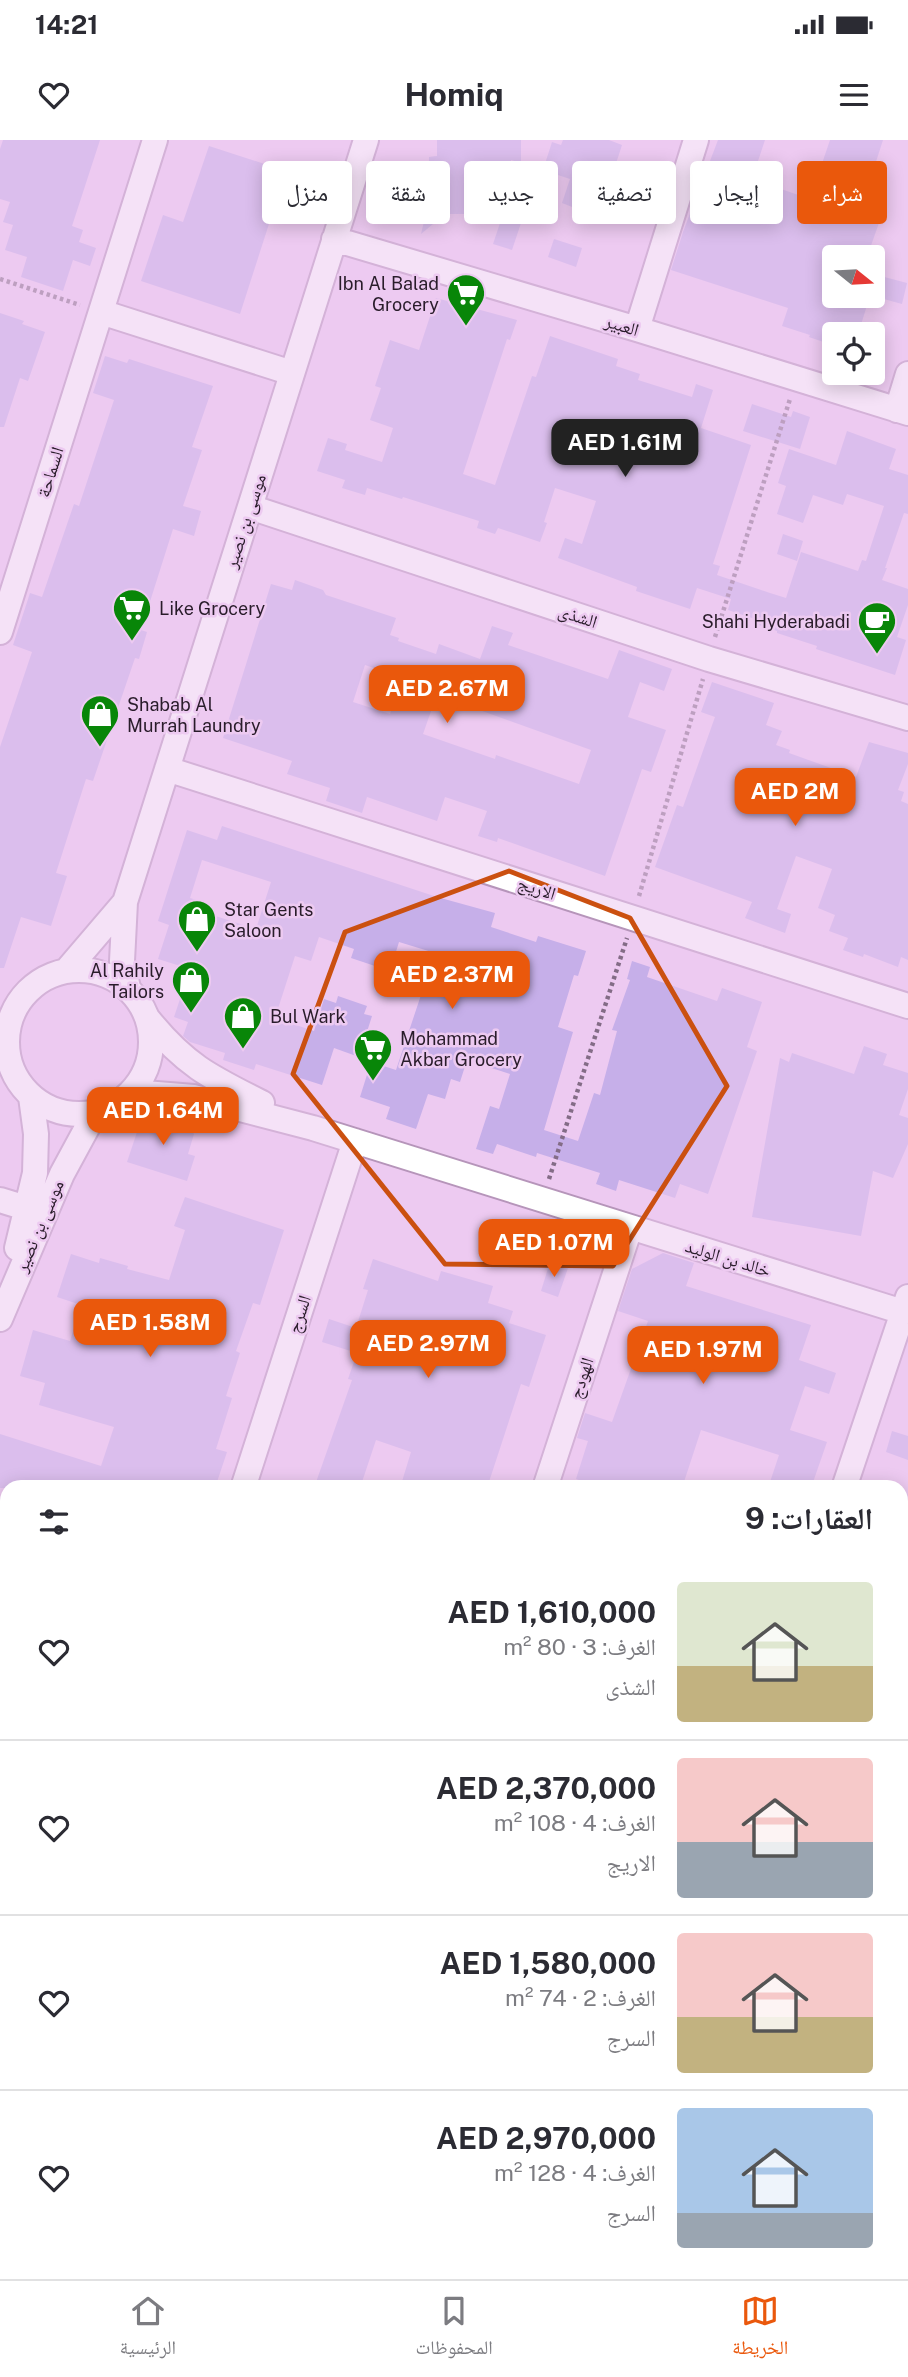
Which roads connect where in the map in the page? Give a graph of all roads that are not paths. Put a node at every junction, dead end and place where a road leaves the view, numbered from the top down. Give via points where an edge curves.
1 (155, 140) edge
2 (366, 140) edge
3 (696, 140) edge
4 (334, 239) junction
5 (101, 312) junction
6 (637, 329) junction
7 (292, 373) junction
8 (908, 374) edge
9 (902, 411) edge
10 (250, 507) junction
11 (0, 632) edge
12 (908, 718) edge
13 (167, 769) junction
14 (125, 902) junction
15 (66, 971) junction
16 (128, 988) junction
17 (11, 996) edge
18 (908, 1006) edge
19 (148, 1019) junction
20 (4, 1049) edge
21 (132, 1091) junction
22 (31, 1097) junction
23 (96, 1113) junction
24 (313, 1128) junction
25 (355, 1141) junction
26 (0, 1200) edge
27 (26, 1208) junction
28 (629, 1228) junction
29 (906, 1304) edge
30 (3, 1311) edge
31 (246, 1480) edge
32 (548, 1480) edge
33 (847, 1480) edge

1 - 5 street, السماحة
2 - 4 street, موسى بن نصير
3 - 6 street
4 - 6 street, العبير
4 - 7 street, موسى بن نصير
5 - 7 street
5 - 11 street, السماحة
6 - 9 street, العبير
7 - 10 street, موسى بن نصير
8 - 9 street
10 - 12 street, الشذى via 709,659
10 - 13 street, موسى بن نصير
13 - 14 street, موسى بن نصير
13 - 18 street, الاريج
14 - 15 street, موسى بن نصير
14 - 16 street, موسى بن نصير via 122,961
15 - 16 street via 88,970
15 - 17 street
16 - 19 street
17 - 20 street via 13,1013
19 - 21 street via 150,1057
19 - 24 street, خالد بن الوليد via 170,1047 194,1066
20 - 22 street via 19,1084
21 - 23 street via 116,1105
21 - 24 street, خالد بن الوليد via 206,1099
22 - 23 street via 50,1109 73,1115
22 - 27 street, موسى بن نصير via 36,1153
23 - 30 street, موسى بن نصير via 70,1156
24 - 25 street, خالد بن الوليد
25 - 28 street, خالد بن الوليد
25 - 31 street, السرج
26 - 27 street
27 - 30 street, موسى بن نصير
28 - 29 street, خالد بن الوليد
28 - 32 street, الهودج
29 - 33 street

